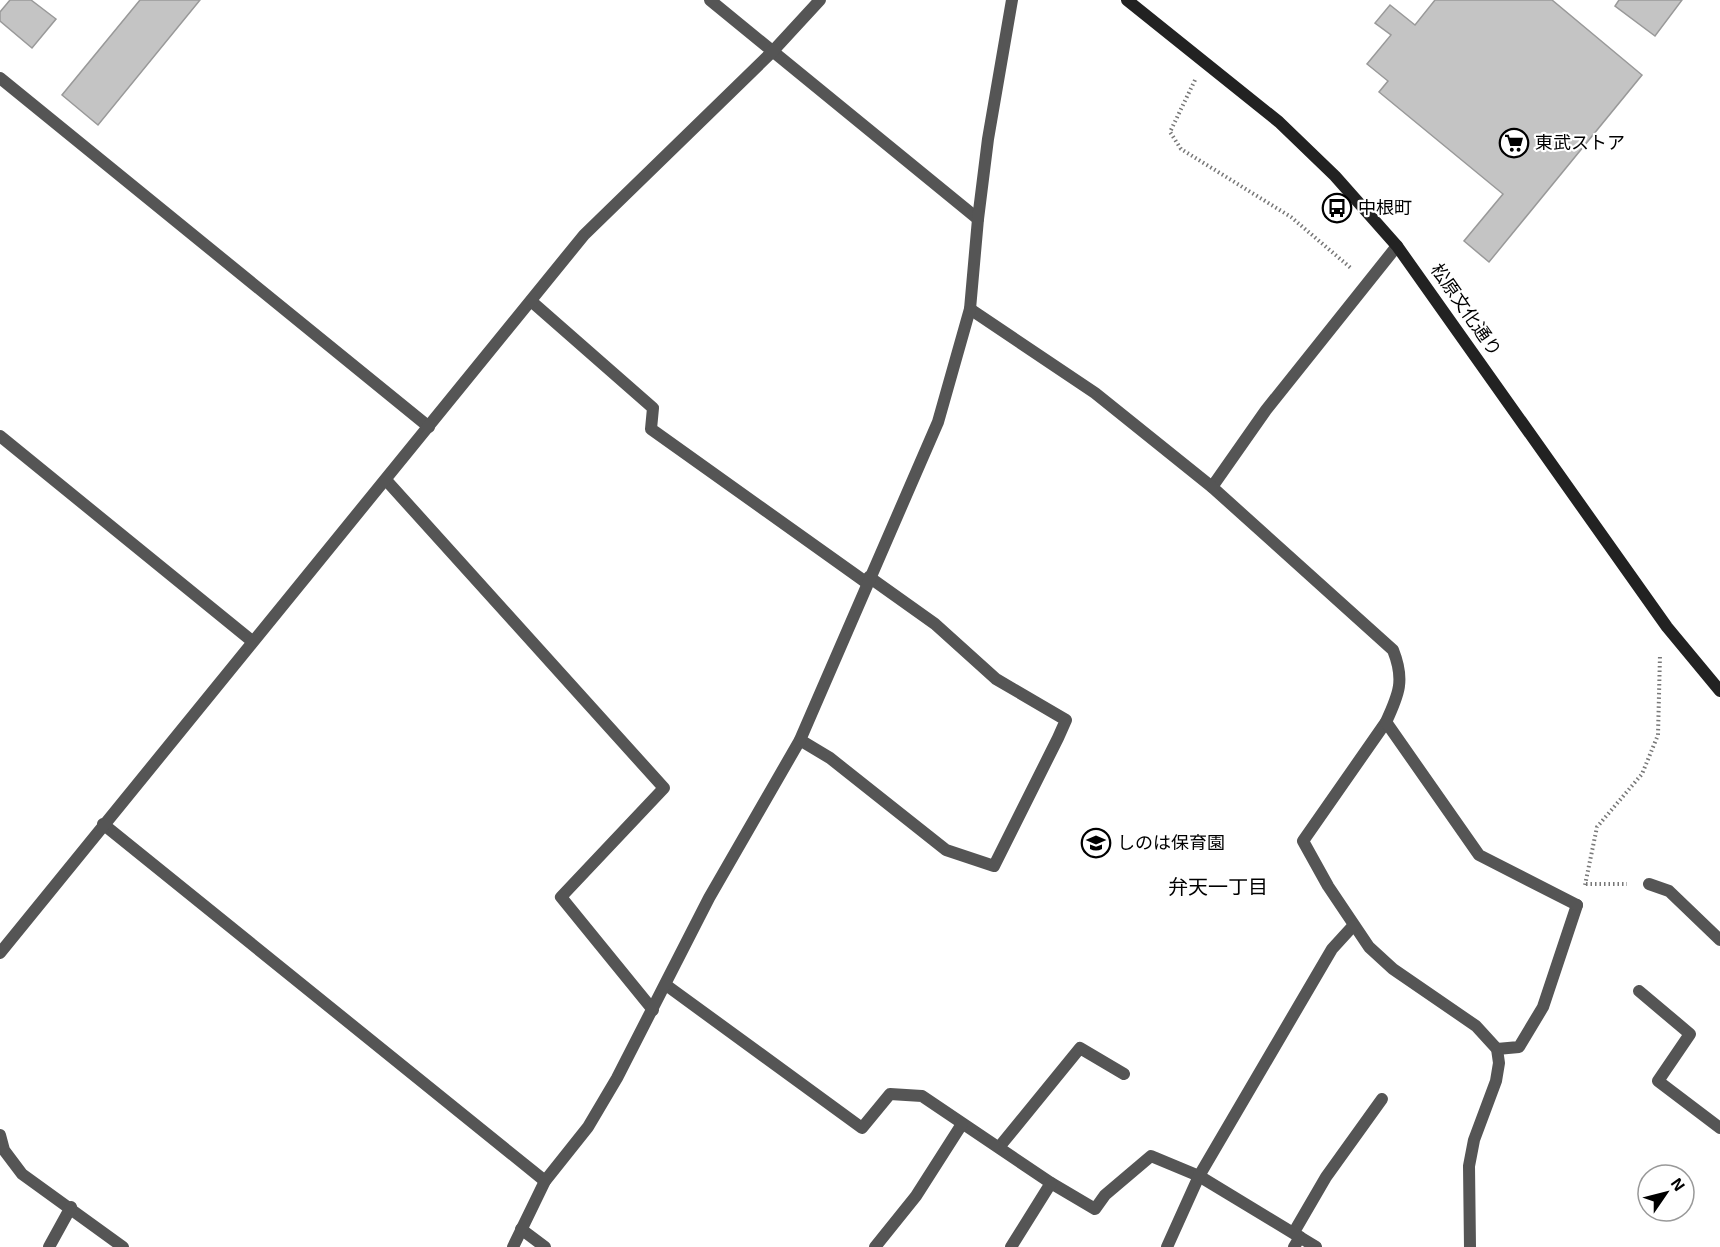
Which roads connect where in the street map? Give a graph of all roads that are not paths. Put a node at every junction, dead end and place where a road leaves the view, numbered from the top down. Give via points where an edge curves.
1 (710, 0) edge
2 (820, 0) edge
3 (1012, 0) edge
4 (1128, 0) edge
5 (773, 51) junction
6 (0, 78) edge
7 (978, 219) junction
8 (1397, 246) junction
9 (531, 301) junction
10 (970, 309) junction
11 (429, 427) junction
12 (0, 436) edge
13 (386, 480) junction
14 (1212, 487) junction
15 (868, 580) junction
16 (252, 641) junction
17 (1720, 691) edge
18 (1386, 722) junction
19 (800, 740) junction
20 (103, 824) junction
21 (1649, 884) road end
22 (1353, 926) junction
23 (1720, 940) edge
24 (0, 953) edge
25 (666, 985) junction
26 (1639, 991) dead end
27 (652, 1010) junction
28 (1497, 1049) junction
29 (1124, 1074) dead end
30 (1382, 1099) dead end
31 (962, 1124) junction
32 (1720, 1128) edge
33 (0, 1135) edge
34 (1000, 1146) junction
35 (1199, 1176) junction
36 (545, 1181) junction
37 (1051, 1183) junction
38 (71, 1208) junction
39 (521, 1229) junction
40 (1296, 1239) edge
41 (50, 1247) edge
42 (123, 1247) edge
43 (513, 1247) edge
44 (545, 1247) edge
45 (875, 1247) edge
46 (1011, 1247) edge
47 (1167, 1247) edge
48 (1316, 1247) edge
49 (1470, 1247) edge

1 - 5 street
2 - 5 street
3 - 7 street
4 - 8 street, 松原文化通り via 1279,122 1335,176
5 - 7 street
5 - 9 street via 584,235
6 - 11 street
7 - 10 street
8 - 14 street via 1266,410
8 - 17 street, 松原文化通り via 1667,627
9 - 11 street
9 - 15 street via 653,408 651,429
10 - 14 street via 1095,393
10 - 15 street via 938,422
11 - 13 street
12 - 16 street
13 - 16 street
13 - 27 street via 664,788 561,897
14 - 18 street via 1393,650 1401,671
15 - 19 street
15 - 19 street via 935,624 996,679 1066,720 994,866 946,850 830,758
16 - 20 street
18 - 22 street via 1304,841
18 - 28 street via 1479,855 1577,905 1543,1007 1519,1047
19 - 25 street via 709,898
20 - 24 street
20 - 36 street
21 - 23 street via 1669,891
22 - 28 street via 1393,969 1476,1026
22 - 35 street via 1332,949
25 - 27 street
25 - 31 street via 862,1128 890,1094 922,1096
26 - 32 street via 1690,1034 1658,1082
27 - 36 street via 588,1126
28 - 49 street via 1496,1081 1474,1140 1469,1166
29 - 34 street via 1080,1048
30 - 40 street via 1326,1177
31 - 34 street
31 - 45 street via 916,1196
33 - 38 street via 4,1150 22,1174
34 - 37 street
35 - 37 street via 1151,1156 1105,1195 1095,1209
35 - 40 street
35 - 47 street
36 - 39 street
37 - 46 street
38 - 41 street
38 - 42 street
39 - 43 street
39 - 44 street
40 - 48 street

